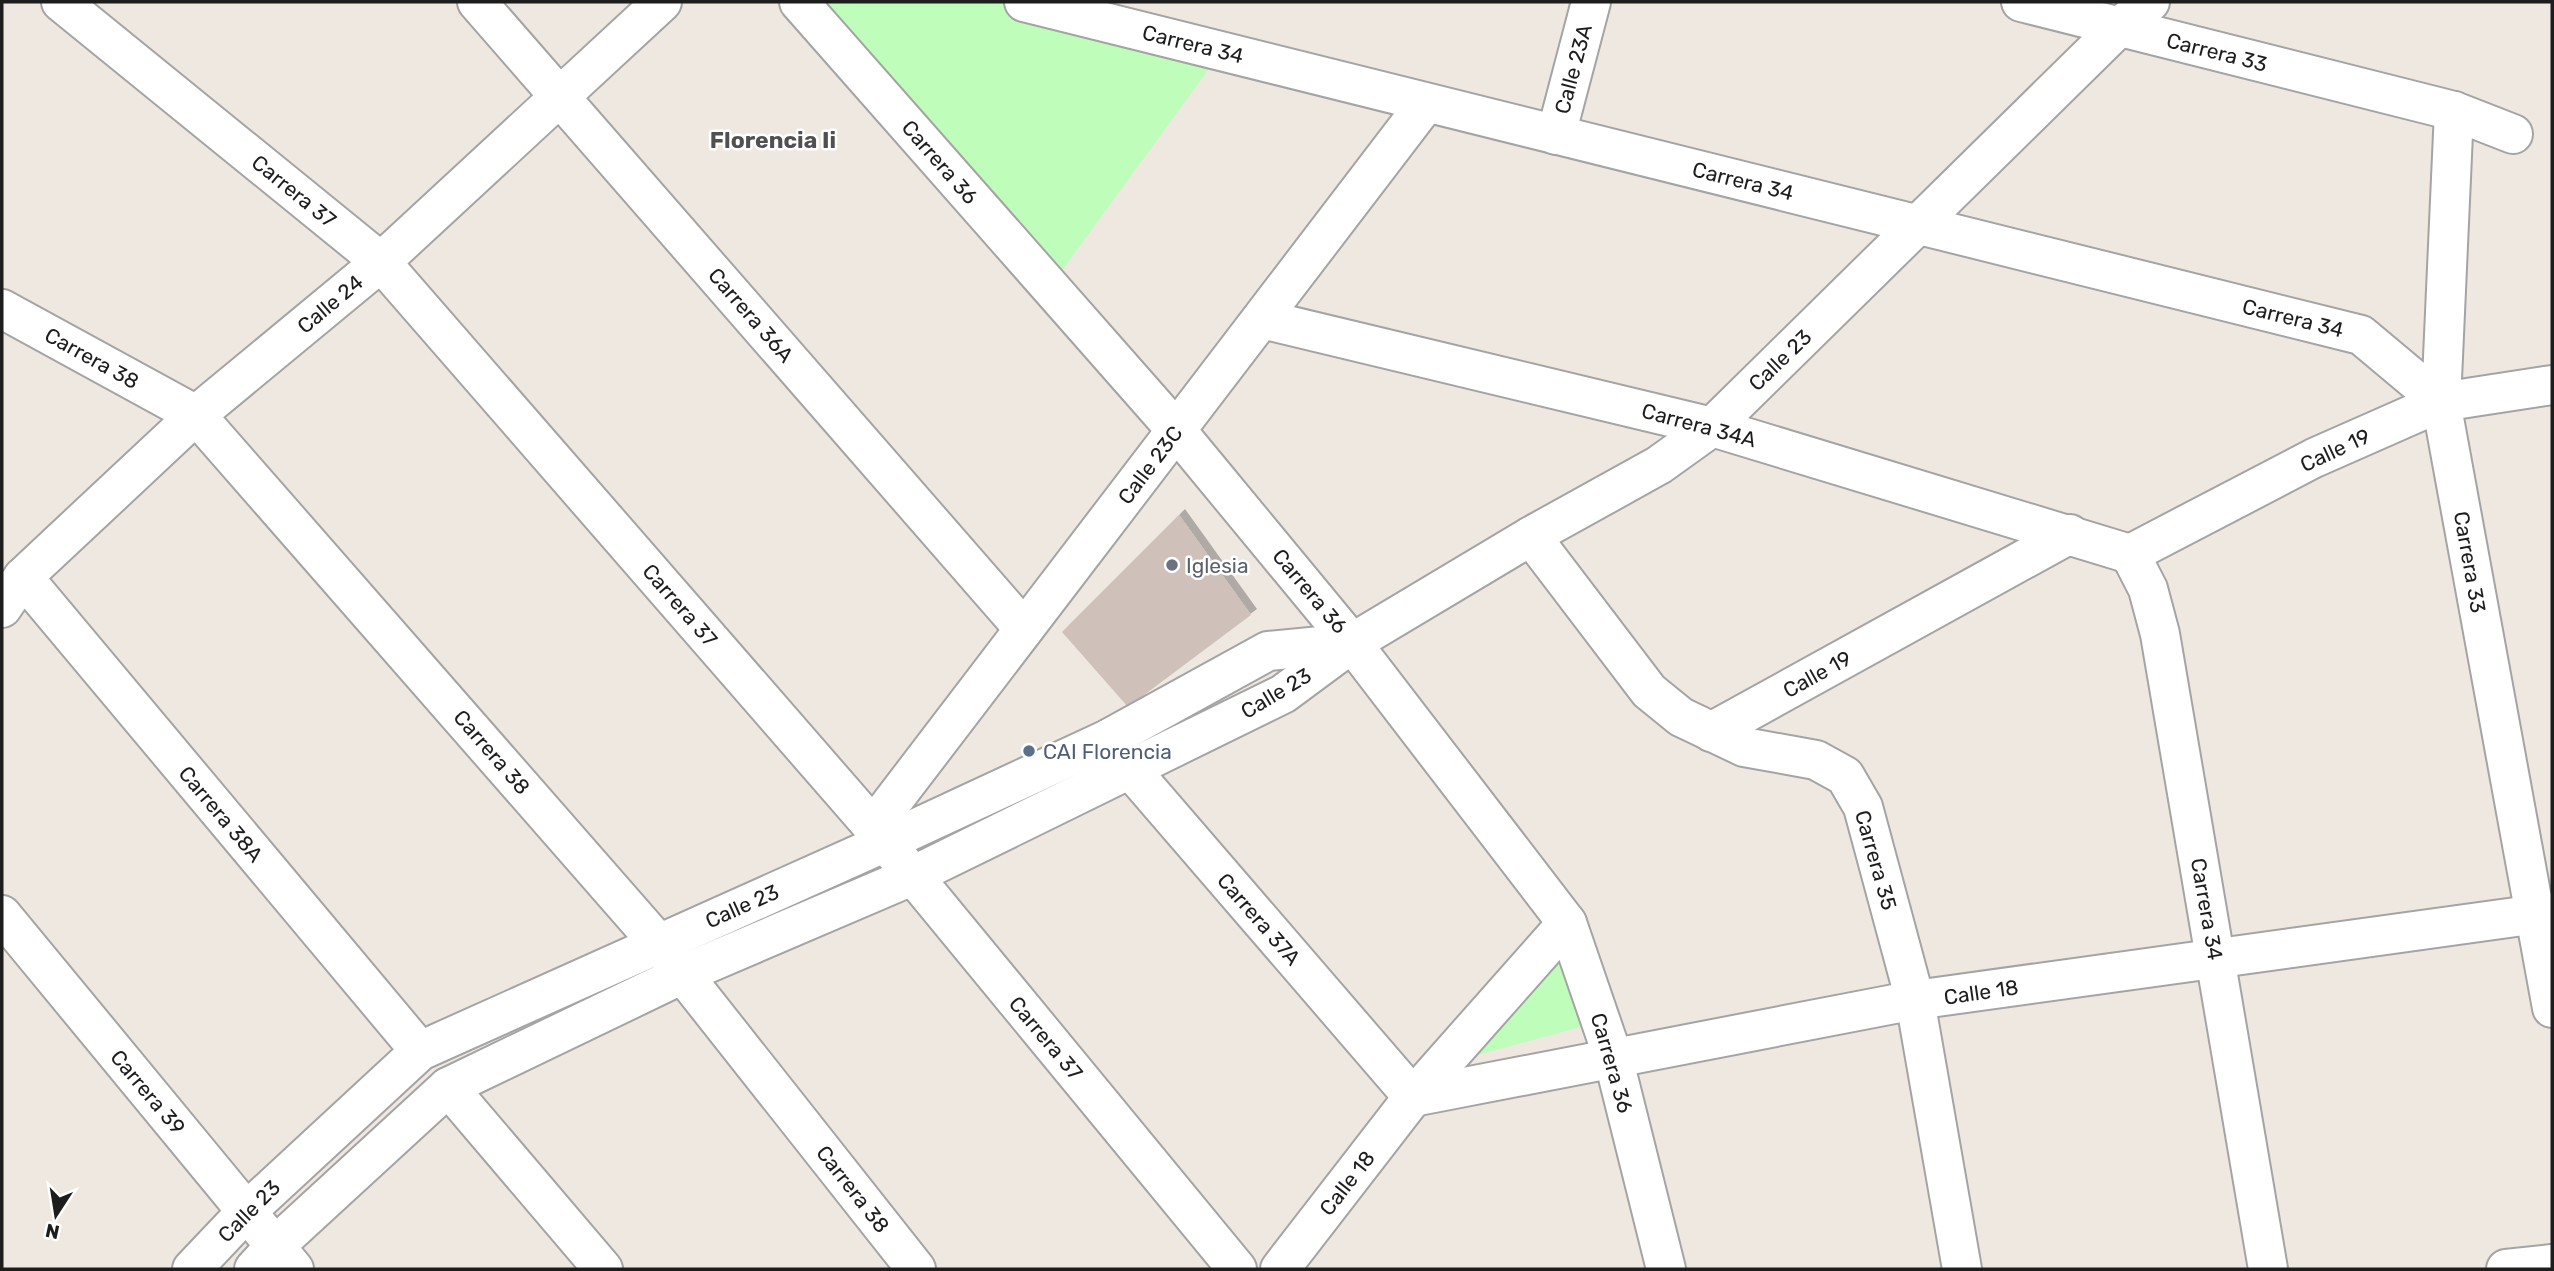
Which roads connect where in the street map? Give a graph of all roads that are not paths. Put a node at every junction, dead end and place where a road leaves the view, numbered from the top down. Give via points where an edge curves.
1 (61, 2) edge
2 (477, 2) edge
3 (662, 2) edge
4 (799, 2) edge
5 (1024, 2) edge
6 (1591, 2) edge
7 (2021, 2) edge
8 (2150, 2) edge
9 (2119, 27) junction
10 (560, 95) junction
11 (1426, 103) junction
12 (2454, 111) junction
13 (2513, 134) dead end
14 (1556, 135) junction
15 (1921, 224) junction
16 (381, 262) junction
17 (2, 309) edge
18 (1262, 319) junction
19 (2552, 385) edge
20 (2441, 402) junction
21 (196, 415) junction
22 (1712, 427) junction
23 (1177, 430) junction
24 (2070, 534) junction
25 (1531, 536) junction
26 (2130, 554) junction
27 (23, 576) junction
28 (2, 608) edge
29 (1024, 629) junction
30 (1352, 643) junction
31 (1711, 732) junction
32 (1108, 739) junction
33 (1131, 770) junction
34 (879, 835) junction
35 (912, 876) junction
36 (2543, 913) edge
37 (2, 915) edge
38 (1567, 923) junction
39 (659, 944) junction
40 (2216, 960) junction
41 (684, 974) junction
42 (1914, 1000) junction
43 (2552, 1008) edge
44 (420, 1051) junction
45 (1613, 1057) junction
46 (448, 1087) junction
47 (1413, 1097) junction
48 (247, 1211) junction
49 (274, 1262) edge
50 (2552, 1264) edge
51 (191, 1269) edge
52 (603, 1269) edge
53 (916, 1269) edge
54 (1237, 1269) edge
55 (1280, 1269) edge
56 (1666, 1269) edge
57 (1962, 1269) edge
58 (2269, 1269) edge
59 (2506, 1269) edge

1 - 16 street, Carrera 37
2 - 10 street, Carrera 36A
3 - 10 street, Calle 24
4 - 23 street, Carrera 36
5 - 11 street, Carrera 34
6 - 14 street, Calle 23A
7 - 9 street, Carrera 33
8 - 9 street, Calle 23
9 - 12 street, Carrera 33
9 - 15 street, Calle 23
10 - 16 street, Calle 24
10 - 29 street, Carrera 36A
11 - 14 street, Carrera 34
11 - 18 street, Calle 23C
12 - 13 street, Carrera 33
12 - 20 street, Carrera 33
14 - 15 street, Carrera 34
15 - 20 street, Carrera 34 via 2361,335
15 - 22 street, Calle 23
16 - 21 street, Calle 24
16 - 34 street, Carrera 37
17 - 21 street, Carrera 38
18 - 22 street, Carrera 34A
18 - 23 street, Calle 23C
19 - 20 street, Calle 19
20 - 26 street, Calle 19 via 2314,458
20 - 36 street, Carrera 33
21 - 27 street, Calle 24
21 - 39 street, Carrera 38
22 - 24 street, Carrera 34A
22 - 25 street, Calle 23 via 1659,466
23 - 29 street, Calle 23C
23 - 30 street, Carrera 36
24 - 26 street, Carrera 34A
24 - 31 street, Calle 19
25 - 30 street, Calle 23
25 - 31 street, Carrera 35 via 1649,691 1681,717
26 - 40 street, Carrera 34 via 2148,589 2160,634
27 - 28 street, Calle 24
27 - 44 street, Carrera 38A
29 - 34 street, Calle 23C
30 - 32 street, Calle 23 via 1268,651
30 - 33 street, Calle 23 via 1283,694
30 - 38 street, Carrera 36
31 - 42 street, Carrera 35 via 1744,747 1816,760 1845,776 1863,807
32 - 33 street, Carrera 37A
32 - 34 street, Calle 23
33 - 35 street, Calle 23
33 - 47 street, Carrera 37A
34 - 35 street, Carrera 37
34 - 39 street, Calle 23
35 - 41 street, Calle 23
35 - 54 street, Carrera 37
36 - 40 street, Calle 18
36 - 43 street, Carrera 33
37 - 48 street, Carrera 39
38 - 45 street, Carrera 36
38 - 47 street, Calle 18
39 - 41 street, Carrera 38
39 - 44 street, Calle 23
40 - 42 street, Calle 18
40 - 58 street, Carrera 34
41 - 46 street, Calle 23
41 - 53 street, Carrera 38
42 - 45 street, Calle 18
42 - 57 street, Carrera 35
44 - 48 street, Calle 23
45 - 47 street, Calle 18
45 - 56 street, Carrera 36
46 - 49 street, Calle 23
46 - 52 street
47 - 55 street, Calle 18
48 - 49 street, Carrera 39
48 - 51 street, Calle 23
50 - 59 street

